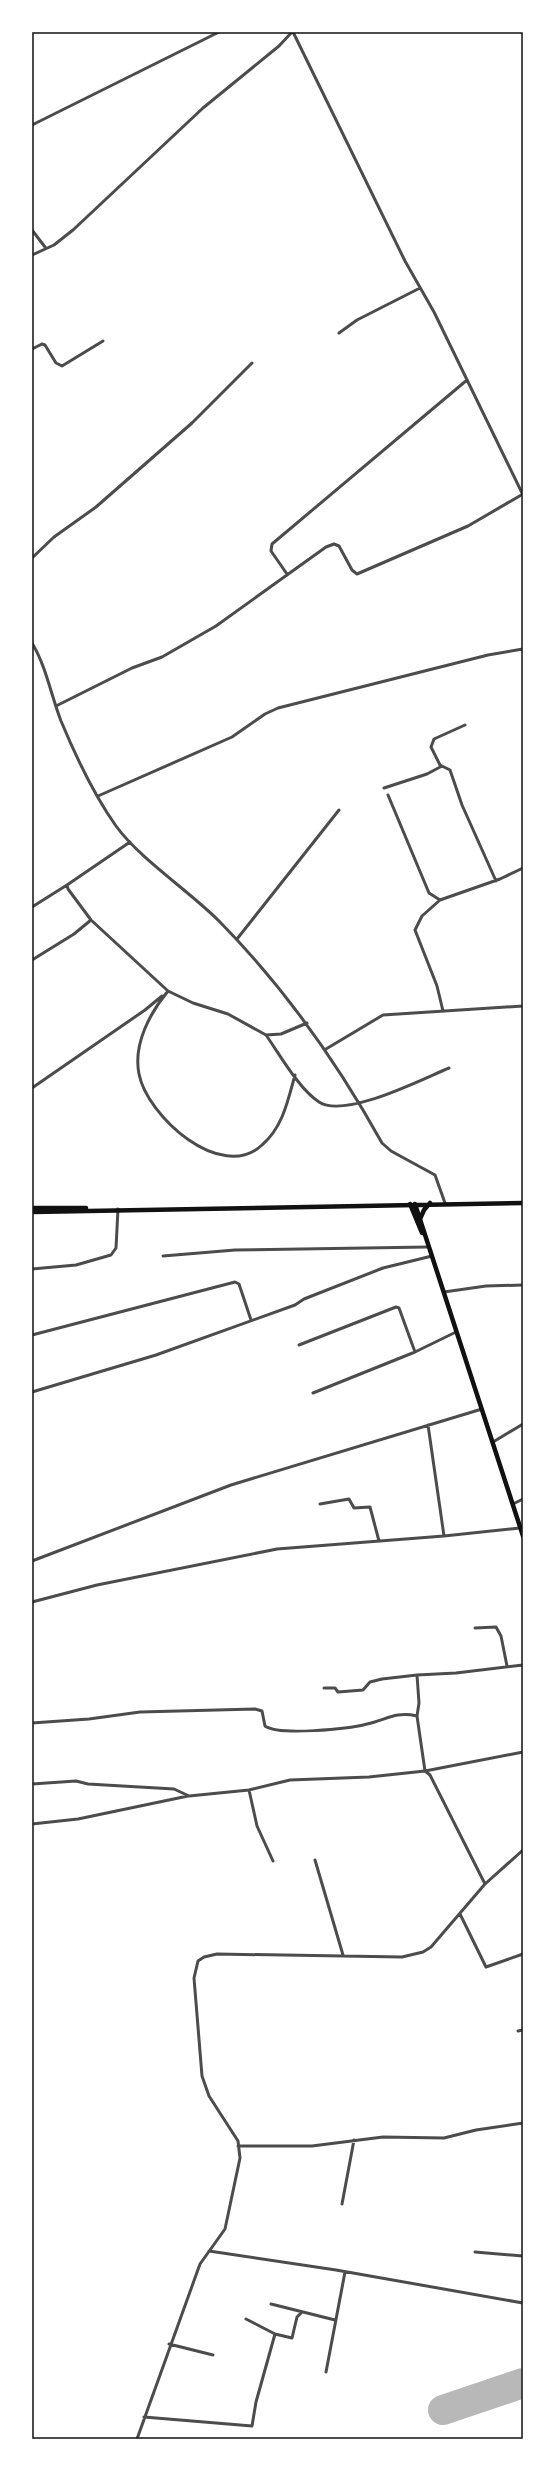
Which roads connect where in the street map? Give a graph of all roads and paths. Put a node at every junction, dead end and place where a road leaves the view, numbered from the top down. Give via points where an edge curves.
1 (219, 32) edge
2 (293, 32) edge
3 (32, 125) edge
4 (32, 230) edge
5 (46, 248) junction
6 (32, 255) edge
7 (420, 288) junction
8 (339, 332) dead end
9 (103, 342) dead end
10 (32, 350) edge
11 (252, 363) dead end
12 (466, 380) junction
13 (523, 494) edge
14 (32, 558) edge
15 (287, 574) junction
16 (32, 642) edge
17 (523, 649) edge
18 (56, 706) junction
19 (465, 725) dead end
20 (442, 766) junction
21 (384, 788) dead end
22 (388, 795) dead end
23 (98, 796) junction
24 (339, 810) dead end
25 (130, 842) junction
26 (523, 868) edge
27 (496, 880) junction
28 (67, 885) junction
29 (440, 900) junction
30 (32, 908) edge
31 (91, 920) junction
32 (237, 939) junction
33 (32, 960) edge
34 (168, 991) junction
35 (523, 1006) edge
36 (443, 1011) junction
37 (307, 1023) junction
38 (266, 1035) junction
39 (326, 1049) junction
40 (449, 1068) dead end
41 (295, 1075) junction
42 (32, 1088) edge
43 (360, 1103) junction
44 (430, 1203) junction
45 (445, 1203) junction
46 (523, 1203) edge
47 (412, 1204) junction
48 (32, 1208) edge
49 (118, 1209) junction
50 (98, 1210) junction
51 (32, 1212) edge
52 (420, 1219) junction
53 (425, 1238) junction
54 (428, 1247) junction
55 (163, 1256) dead end
56 (432, 1256) junction
57 (32, 1269) edge
58 (523, 1286) edge
59 (444, 1292) junction
60 (251, 1320) junction
61 (456, 1332) junction
62 (32, 1335) edge
63 (299, 1344) dead end
64 (415, 1352) junction
65 (32, 1392) edge
66 (313, 1393) dead end
67 (482, 1409) junction
68 (523, 1424) edge
69 (428, 1425) junction
70 (494, 1442) junction
71 (523, 1500) edge
72 (320, 1504) dead end
73 (513, 1504) junction
74 (520, 1528) junction
75 (444, 1536) junction
76 (523, 1536) edge
77 (379, 1541) junction
78 (32, 1561) edge
79 (32, 1602) edge
80 (475, 1628) dead end
81 (523, 1665) edge
82 (507, 1666) junction
83 (416, 1675) junction
84 (324, 1688) dead end
85 (417, 1716) junction
86 (32, 1723) edge
87 (523, 1752) edge
88 (425, 1771) junction
89 (32, 1784) edge
90 (249, 1790) junction
91 (189, 1796) junction
92 (32, 1824) edge
93 (523, 1850) edge
94 (315, 1860) dead end
95 (273, 1861) dead end
96 (485, 1884) junction
97 (460, 1914) junction
98 (523, 1954) edge
99 (343, 1955) junction
100 (523, 2030) edge
101 (518, 2031) dead end
102 (523, 2123) edge
103 (354, 2140) junction
104 (238, 2146) junction
105 (342, 2204) dead end
106 (209, 2251) junction
107 (475, 2252) dead end
108 (523, 2256) edge
109 (345, 2272) junction
110 (523, 2303) edge
111 (271, 2304) dead end
112 (302, 2312) junction
113 (246, 2319) dead end
114 (335, 2320) junction
115 (275, 2334) junction
116 (169, 2344) junction
117 (213, 2355) dead end
118 (326, 2372) dead end
119 (144, 2417) junction
120 (137, 2439) edge

1 - 3 street
2 - 5 street via 203,108 142,168 98,204 74,230
2 - 7 street
4 - 5 street
5 - 6 street
7 - 8 street
7 - 12 street
9 - 10 street via 62,366 56,363 45,345 42,344
11 - 14 street via 192,423 96,507 54,537
12 - 13 street
12 - 15 street via 272,544 271,551
13 - 15 street via 474,523 357,574 352,570 339,546 334,544
15 - 18 street via 216,626 191,641
16 - 18 street
17 - 23 street via 488,655 278,708 232,736
18 - 23 street
19 - 20 street via 431,741 431,747
20 - 21 street via 427,774
20 - 27 street via 450,770 462,804
22 - 29 street via 429,893
23 - 25 street via 116,826
24 - 32 street
25 - 28 street
25 - 32 street via 205,907
26 - 27 street
27 - 29 street
28 - 30 street
28 - 31 street
29 - 36 street via 422,916 415,930 437,986
31 - 33 street via 74,934
31 - 34 street
32 - 37 street
34 - 38 street via 228,1014
34 - 41 street via 149,1019 139,1053 138,1073 142,1087 152,1104 191,1142 228,1156 254,1152 274,1132 283,1116
34 - 42 street via 145,1010
35 - 36 street
36 - 39 street via 384,1016
37 - 38 street via 281,1034
37 - 39 street
38 - 41 street
39 - 43 street
40 - 43 street
41 - 43 street via 307,1091 326,1106
43 - 45 street via 382,1143 391,1151 435,1175
44 - 45 main road
44 - 47 main road
44 - 52 main road
45 - 46 main road
47 - 49 main road
47 - 52 main road
47 - 53 main road
48 - 50 main road
49 - 50 main road
49 - 57 street via 116,1248 111,1255 76,1265
50 - 51 main road
52 - 53 main road
53 - 54 main road
54 - 55 street via 236,1250
54 - 56 main road
56 - 59 main road
56 - 60 street via 371,1272 295,1305
58 - 59 street via 486,1286
59 - 61 main road
60 - 62 street via 239,1284 235,1282
60 - 65 street via 156,1355
61 - 64 street
61 - 67 main road
63 - 64 street via 396,1307 399,1308
64 - 66 street
67 - 69 street
67 - 70 main road
68 - 70 street
69 - 75 street
69 - 78 street via 231,1485
70 - 73 main road
71 - 73 street
72 - 77 street via 349,1499 354,1508 370,1507
73 - 74 main road
74 - 75 street
74 - 76 main road
75 - 77 street
77 - 79 street via 258,1552 97,1585
80 - 82 street via 496,1627 501,1636
81 - 82 street
82 - 83 street
83 - 84 street via 370,1682 363,1690 338,1692 335,1688
83 - 85 street via 419,1703
85 - 86 street via 392,1716 356,1726 278,1731 264,1726 262,1711 255,1709 140,1712 89,1720
85 - 88 street
87 - 88 street
88 - 90 street via 369,1777 290,1780
88 - 96 street via 430,1775
89 - 91 street via 76,1781 174,1789
90 - 91 street
90 - 95 street via 257,1826
91 - 92 street via 78,1819
93 - 96 street
94 - 99 street
96 - 97 street
97 - 98 street via 486,1967
97 - 99 street via 438,1940 423,1952 402,1957
99 - 104 street via 217,1954 204,1957 198,1962 194,1978 202,2076 208,2096 235,2134
100 - 101 street
102 - 103 street via 444,2138 393,2136
103 - 104 street via 312,2146
103 - 105 street
104 - 106 street via 240,2158 229,2218 220,2238
106 - 109 street
106 - 116 street via 200,2264
107 - 108 street
109 - 110 street
109 - 114 street
111 - 112 street
112 - 114 street
112 - 115 street via 297,2317 293,2337
113 - 115 street
114 - 118 street
115 - 119 street via 252,2426
116 - 117 street
116 - 119 street
119 - 120 street

